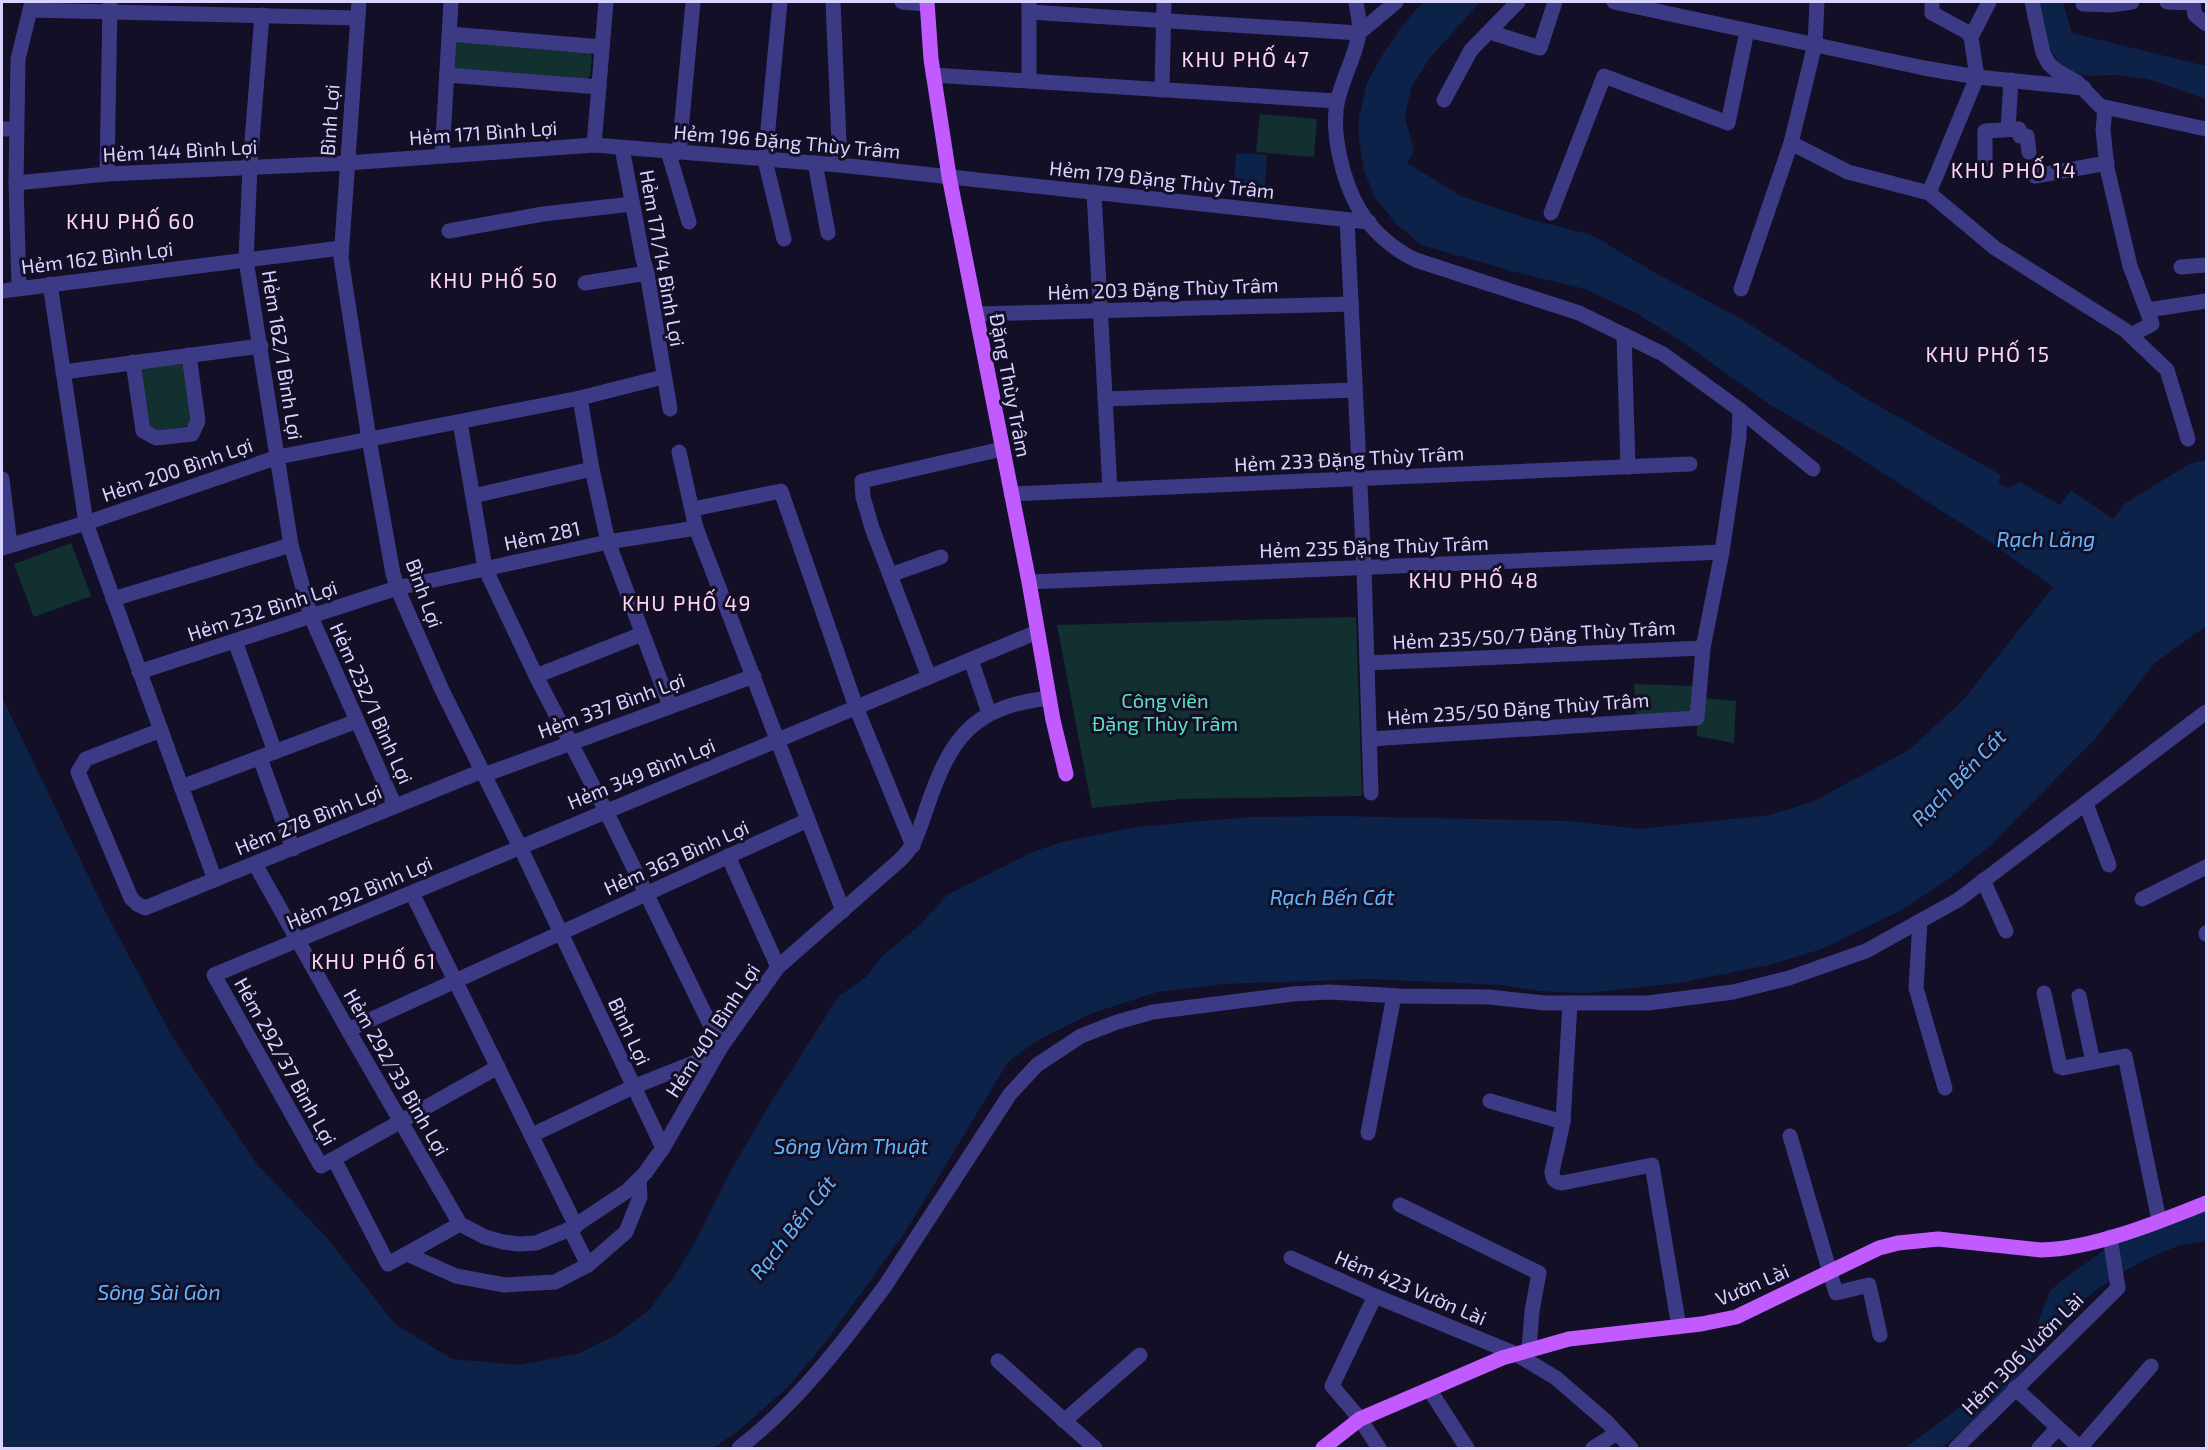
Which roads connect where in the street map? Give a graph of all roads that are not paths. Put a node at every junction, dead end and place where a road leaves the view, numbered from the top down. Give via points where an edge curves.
1 (359, 2) edge
2 (452, 2) edge
3 (606, 2) edge
4 (693, 2) edge
5 (780, 2) edge
6 (832, 2) edge
7 (902, 2) edge
8 (1164, 2) edge
9 (1356, 2) edge
10 (1396, 2) edge
11 (1518, 2) edge
12 (1554, 2) edge
13 (1614, 2) edge
14 (1817, 2) edge
15 (1932, 2) edge
16 (1989, 2) edge
17 (2032, 2) edge
18 (2132, 2) edge
19 (2166, 2) edge
20 (2193, 2) edge
21 (927, 3) edge
22 (2083, 4) dead end
23 (31, 6) edge
24 (110, 7) edge
25 (1029, 7) edge
26 (262, 15) junction
27 (357, 18) junction
28 (1162, 20) junction
29 (2206, 24) edge
30 (1746, 31) junction
31 (1359, 33) junction
32 (450, 34) junction
33 (1496, 34) dead end
34 (1971, 37) junction
35 (1815, 44) junction
36 (602, 47) junction
37 (447, 75) junction
38 (933, 75) junction
39 (1977, 76) junction
40 (2011, 80) junction
41 (1029, 81) junction
42 (599, 87) junction
43 (2084, 88) junction
44 (1162, 90) junction
45 (1444, 99) dead end
46 (1337, 101) junction
47 (2105, 109) junction
48 (2, 129) edge
49 (17, 129) junction
50 (2008, 129) junction
51 (2206, 129) edge
52 (1791, 143) junction
53 (594, 145) junction
54 (622, 148) junction
55 (674, 152) junction
56 (2029, 152) dead end
57 (442, 156) junction
58 (1985, 159) dead end
59 (765, 160) junction
60 (346, 163) junction
61 (815, 163) junction
62 (2107, 163) junction
63 (840, 165) junction
64 (250, 166) junction
65 (107, 174) junction
66 (949, 176) junction
67 (2035, 176) dead end
68 (16, 183) junction
69 (1094, 192) junction
70 (1929, 193) junction
71 (632, 204) junction
72 (1551, 213) dead end
73 (1347, 220) junction
74 (689, 222) dead end
75 (1369, 222) junction
76 (449, 231) dead end
77 (828, 233) dead end
78 (784, 239) dead end
79 (341, 248) junction
80 (246, 260) junction
81 (2206, 265) edge
82 (2181, 267) dead end
83 (647, 273) junction
84 (585, 283) dead end
85 (50, 284) junction
86 (19, 288) junction
87 (1741, 289) dead end
88 (2, 291) edge
89 (2206, 301) edge
90 (1351, 304) junction
91 (2148, 310) junction
92 (1101, 311) junction
93 (977, 314) junction
94 (1624, 335) junction
95 (2131, 335) junction
96 (261, 346) junction
97 (189, 355) junction
98 (134, 362) junction
99 (63, 372) junction
100 (663, 377) junction
101 (1355, 390) junction
102 (580, 398) junction
103 (1105, 399) junction
104 (670, 409) dead end
105 (1740, 410) junction
106 (460, 422) junction
107 (369, 439) junction
108 (2188, 439) dead end
109 (1002, 449) junction
110 (679, 452) dead end
111 (278, 457) junction
112 (1690, 464) dead end
113 (1628, 467) junction
114 (592, 469) junction
115 (1813, 469) dead end
116 (2, 479) edge
117 (1359, 479) junction
118 (1110, 490) junction
119 (1011, 494) junction
120 (473, 496) junction
121 (693, 509) junction
122 (86, 523) junction
123 (696, 528) junction
124 (608, 542) junction
125 (291, 545) junction
126 (6, 547) edge
127 (1722, 552) junction
128 (941, 557) dead end
129 (485, 567) junction
130 (1364, 568) junction
131 (890, 575) junction
132 (1029, 582) junction
133 (397, 588) junction
134 (113, 599) junction
135 (311, 617) junction
136 (1037, 632) junction
137 (642, 634) junction
138 (235, 641) junction
139 (1702, 648) junction
140 (970, 660) junction
141 (1367, 663) junction
142 (139, 672) junction
143 (536, 676) junction
144 (754, 676) junction
145 (929, 677) junction
146 (1049, 698) junction
147 (670, 706) junction
148 (856, 707) junction
149 (2206, 712) edge
150 (989, 713) junction
151 (357, 721) junction
152 (161, 730) junction
153 (779, 739) junction
154 (1370, 739) junction
155 (571, 743) junction
156 (275, 752) junction
157 (260, 758) junction
158 (483, 773) junction
159 (1066, 774) dead end
160 (181, 787) junction
161 (1371, 793) dead end
162 (2086, 804) junction
163 (395, 806) junction
164 (606, 811) junction
165 (808, 820) junction
166 (520, 846) junction
167 (913, 846) junction
168 (292, 849) junction
169 (728, 856) junction
170 (255, 864) junction
171 (2109, 865) dead end
172 (2206, 869) edge
173 (215, 880) junction
174 (1983, 880) junction
175 (412, 893) junction
176 (647, 893) junction
177 (2142, 899) dead end
178 (843, 911) junction
179 (1920, 921) junction
180 (560, 931) junction
181 (2006, 931) dead end
182 (297, 940) junction
183 (778, 967) junction
184 (214, 975) joint
185 (456, 981) junction
186 (2044, 993) dead end
187 (1394, 996) junction
188 (2079, 996) dead end
189 (1570, 1003) junction
190 (348, 1030) junction
191 (718, 1051) junction
192 (2093, 1062) junction
193 (498, 1067) junction
194 (633, 1087) junction
195 (1945, 1088) dead end
196 (1490, 1101) dead end
197 (400, 1121) junction
198 (1563, 1122) junction
199 (1368, 1134) dead end
200 (532, 1135) junction
201 (1790, 1136) dead end
202 (663, 1148) junction
203 (327, 1163) junction
204 (639, 1180) junction
205 (2206, 1203) edge
206 (1400, 1205) dead end
207 (2159, 1220) junction
208 (460, 1224) junction
209 (573, 1228) junction
210 (2110, 1237) junction
211 (407, 1254) junction
212 (1291, 1258) dead end
213 (588, 1265) junction
214 (1830, 1272) junction
215 (1374, 1296) junction
216 (1679, 1327) junction
217 (1880, 1335) dead end
218 (1523, 1352) junction
219 (1140, 1355) dead end
220 (998, 1361) dead end
221 (2151, 1366) dead end
222 (2015, 1388) junction
223 (1429, 1389) junction
224 (1067, 1419) junction
225 (1360, 1419) junction
226 (2058, 1428) junction
227 (1617, 1433) junction
228 (739, 1449) edge
229 (1095, 1449) edge
230 (1323, 1449) edge
231 (1379, 1449) edge
232 (1467, 1449) edge
233 (1593, 1449) edge
234 (1631, 1449) edge
235 (1956, 1449) edge
236 (2039, 1449) edge

1 - 27 street, Bình Lợi
2 - 32 street
3 - 36 street
4 - 55 street
5 - 59 street
6 - 63 street
7 - 21 street
8 - 28 street
9 - 31 street
10 - 31 street
11 - 45 street via 1471,50
12 - 33 street via 1539,48
13 - 30 street
14 - 35 street
15 - 34 street via 1932,14
16 - 34 street
17 - 43 street via 2049,64
18 - 22 street
19 - 20 street
20 - 29 street via 2195,15
21 - 38 main road, Đặng Thùy Trâm
23 - 24 street
23 - 49 street via 18,58
24 - 26 street
24 - 65 street
25 - 28 street
25 - 41 street
26 - 27 street
26 - 64 street, Hẻm 162/1 Bình Lợi
27 - 60 street, Bình Lợi
28 - 31 street
28 - 44 street
30 - 35 street
30 - 72 street via 1728,123 1604,76
31 - 46 street
32 - 36 street
32 - 37 street
34 - 39 street
35 - 39 street
35 - 52 street
36 - 42 street
37 - 42 street
37 - 57 street
38 - 41 street
38 - 66 main road, Đặng Thùy Trâm
39 - 40 street
39 - 70 street
40 - 43 street
40 - 50 street
41 - 44 street
42 - 53 street
43 - 47 street
44 - 46 street
46 - 75 street via 1341,158 1359,210
47 - 51 street
47 - 62 street
48 - 49 street
49 - 68 street
50 - 56 street via 2019,129 2020,136 2027,136
50 - 58 street via 1985,131
52 - 70 street via 1848,172
52 - 87 street
53 - 54 street, Hẻm 171 Bình Lợi
53 - 57 street, Hẻm 171 Bình Lợi
54 - 55 street, Hẻm 196 Đặng Thùy Trâm
54 - 71 street, Hẻm 171/14 Bình Lợi
55 - 59 street, Hẻm 196 Đặng Thùy Trâm
55 - 74 street
57 - 60 street, Hẻm 171 Bình Lợi
59 - 61 street, Hẻm 196 Đặng Thùy Trâm
59 - 78 street
60 - 64 street, Hẻm 144 Bình Lợi
60 - 79 street, Bình Lợi
61 - 63 street, Hẻm 196 Đặng Thùy Trâm
61 - 77 street
62 - 67 street
62 - 91 street via 2130,266
63 - 66 street, Hẻm 196 Đặng Thùy Trâm
64 - 65 street, Hẻm 144 Bình Lợi
64 - 80 street, Hẻm 162/1 Bình Lợi
65 - 68 street, Hẻm 144 Bình Lợi
66 - 69 street, Hẻm 179 Đặng Thùy Trâm
66 - 93 main road, Đặng Thùy Trâm
68 - 86 street
69 - 73 street, Hẻm 179 Đặng Thùy Trâm
69 - 92 street
70 - 95 street via 1995,248
71 - 76 street via 543,214
71 - 83 street, Hẻm 171/14 Bình Lợi
73 - 75 street, Hẻm 179 Đặng Thùy Trâm
73 - 90 street, Hẻm 235/50 Đặng Thùy Trâm
75 - 94 street via 1400,253 1416,261 1579,313
79 - 80 street, Hẻm 162 Bình Lợi
79 - 107 street, Bình Lợi
80 - 85 street, Hẻm 162 Bình Lợi
80 - 96 street, Hẻm 162/1 Bình Lợi
81 - 82 street
83 - 84 street
83 - 100 street, Hẻm 171/14 Bình Lợi
85 - 86 street, Hẻm 162 Bình Lợi
85 - 99 street
86 - 88 street, Hẻm 162 Bình Lợi
89 - 91 street
90 - 92 street, Hẻm 203 Đặng Thùy Trâm
90 - 101 street, Hẻm 235/50 Đặng Thùy Trâm
91 - 95 street via 2152,324
92 - 93 street, Hẻm 203 Đặng Thùy Trâm
92 - 103 street
93 - 109 main road, Đặng Thùy Trâm
94 - 105 street via 1664,354
94 - 113 street
95 - 108 street via 2167,370
96 - 97 street
96 - 111 street, Hẻm 162/1 Bình Lợi
97 - 98 street
97 - 98 street via 198,421 192,434 156,438 143,431
98 - 99 street
99 - 122 street
100 - 102 street, Hẻm 200 Bình Lợi
100 - 104 street, Hẻm 171/14 Bình Lợi
101 - 103 street
101 - 117 street, Hẻm 235/50 Đặng Thùy Trâm
102 - 106 street, Hẻm 200 Bình Lợi
102 - 114 street
103 - 118 street
105 - 115 street
105 - 127 street
106 - 107 street, Hẻm 200 Bình Lợi
106 - 120 street
107 - 111 street, Hẻm 200 Bình Lợi
107 - 133 street, Bình Lợi
109 - 119 main road, Đặng Thùy Trâm
109 - 131 street via 862,481 863,497
110 - 121 street
111 - 122 street, Hẻm 200 Bình Lợi
111 - 125 street, Hẻm 162/1 Bình Lợi
112 - 113 street, Hẻm 233 Đặng Thùy Trâm
113 - 117 street, Hẻm 233 Đặng Thùy Trâm
114 - 120 street
114 - 124 street
116 - 126 street
117 - 118 street, Hẻm 233 Đặng Thùy Trâm
117 - 130 street, Hẻm 235/50 Đặng Thùy Trâm
118 - 119 street, Hẻm 233 Đặng Thùy Trâm
119 - 132 main road, Đặng Thùy Trâm
120 - 129 street
121 - 123 street
121 - 148 street via 781,490
122 - 126 street, Hẻm 200 Bình Lợi
122 - 134 street
123 - 124 street, Hẻm 281
123 - 144 street
124 - 129 street, Hẻm 281
124 - 137 street
125 - 134 street
125 - 135 street, Hẻm 232/1 Bình Lợi
127 - 130 street, Hẻm 235 Đặng Thùy Trâm
127 - 139 street
128 - 131 street
129 - 133 street, Hẻm 281
129 - 143 street
130 - 132 street, Hẻm 235 Đặng Thùy Trâm
130 - 141 street, Hẻm 235/50 Đặng Thùy Trâm
131 - 145 street
132 - 136 main road, Đặng Thùy Trâm
133 - 135 street, Hẻm 232 Bình Lợi
133 - 158 street, Bình Lợi
134 - 142 street
135 - 138 street, Hẻm 232 Bình Lợi
135 - 151 street, Hẻm 232/1 Bình Lợi
136 - 140 street, Hẻm 349 Bình Lợi
136 - 146 main road, Đặng Thùy Trâm
137 - 143 street
137 - 147 street
138 - 142 street, Hẻm 232 Bình Lợi
138 - 156 street
139 - 141 street, Hẻm 235/50/7 Đặng Thùy Trâm
139 - 154 street, Hẻm 235/50 Đặng Thùy Trâm via 1697,717
140 - 145 street, Hẻm 349 Bình Lợi
140 - 150 street
141 - 154 street, Hẻm 235/50 Đặng Thùy Trâm
142 - 152 street
143 - 155 street
144 - 147 street, Hẻm 337 Bình Lợi
144 - 153 street
145 - 148 street, Hẻm 349 Bình Lợi
146 - 150 street via 1022,701
146 - 159 main road, Đặng Thùy Trâm
147 - 155 street, Hẻm 337 Bình Lợi
148 - 153 street, Hẻm 349 Bình Lợi
148 - 167 street
149 - 162 street
150 - 167 street via 960,739 948,756
151 - 156 street
151 - 163 street, Hẻm 232/1 Bình Lợi
152 - 160 street
152 - 173 street, Hẻm 278 Bình Lợi via 86,759 78,772 131,898 142,907
153 - 164 street, Hẻm 349 Bình Lợi
153 - 165 street
154 - 161 street
155 - 158 street, Hẻm 337 Bình Lợi
155 - 164 street
156 - 157 street
157 - 160 street
157 - 168 street
158 - 163 street, Hẻm 278 Bình Lợi
158 - 166 street, Bình Lợi
160 - 173 street
162 - 171 street
162 - 174 street
163 - 168 street, Hẻm 278 Bình Lợi
164 - 166 street, Hẻm 349 Bình Lợi
164 - 176 street
165 - 169 street, Hẻm 363 Bình Lợi
165 - 178 street
166 - 175 street, Hẻm 292 Bình Lợi
166 - 180 street, Bình Lợi
167 - 178 street, Hẻm 401 Bình Lợi
168 - 170 street, Hẻm 278 Bình Lợi
169 - 176 street, Hẻm 363 Bình Lợi
169 - 183 street
170 - 173 street, Hẻm 278 Bình Lợi
170 - 182 street, Hẻm 292/33 Bình Lợi
172 - 177 street
174 - 179 street via 1958,900
174 - 181 street
175 - 182 street, Hẻm 292 Bình Lợi
175 - 185 street
176 - 180 street, Hẻm 363 Bình Lợi
176 - 191 street
178 - 183 street, Hẻm 401 Bình Lợi
179 - 189 street via 1866,951 1733,993 1648,1003
179 - 195 street via 1916,988
180 - 185 street, Hẻm 363 Bình Lợi
180 - 194 street, Bình Lợi
182 - 184 street, Hẻm 292 Bình Lợi
182 - 190 street, Hẻm 292/33 Bình Lợi
183 - 191 street, Hẻm 401 Bình Lợi
184 - 203 street, Hẻm 292/37 Bình Lợi
185 - 190 street, Hẻm 363 Bình Lợi
185 - 193 street
186 - 192 street via 2060,1067
187 - 189 street
187 - 199 street
187 - 228 street via 1293,994 1153,1012 1081,1036 1050,1054 1010,1094 885,1286 847,1336 766,1428
188 - 192 street
189 - 198 street
190 - 197 street, Hẻm 292/33 Bình Lợi
191 - 194 street
191 - 202 street, Hẻm 401 Bình Lợi
192 - 207 street via 2125,1056
193 - 197 street
193 - 200 street
194 - 200 street
194 - 202 street, Bình Lợi
196 - 198 street
197 - 203 street
197 - 208 street, Hẻm 292/33 Bình Lợi
198 - 216 street via 1552,1172 1557,1182 1652,1165
200 - 209 street
201 - 214 street
202 - 204 street, Hẻm 401 Bình Lợi
203 - 211 street, Hẻm 292/37 Bình Lợi via 388,1264
204 - 209 street, Hẻm 401 Bình Lợi
204 - 213 street via 640,1197 626,1232
205 - 207 main road, Vườn Lài
206 - 218 street via 1539,1273
207 - 210 main road, Vườn Lài
208 - 209 street, Hẻm 401 Bình Lợi via 485,1237 518,1244 536,1243
208 - 211 street
209 - 213 street
210 - 214 main road, Vườn Lài via 2041,1250 1921,1239 1879,1248
210 - 222 street, Hẻm 306 Vườn Lài via 2118,1288
211 - 213 street via 456,1276 505,1285 555,1282
212 - 215 street, Hẻm 423 Vườn Lài
214 - 216 main road, Vườn Lài via 1736,1317
214 - 217 street via 1836,1293 1869,1286
215 - 218 street, Hẻm 423 Vườn Lài
215 - 225 street via 1332,1386
216 - 218 main road, Vườn Lài via 1569,1340
218 - 223 main road, Vườn Lài
218 - 227 street, Hẻm 423 Vườn Lài
219 - 224 street
220 - 224 street
221 - 226 street via 2080,1449
222 - 226 street
222 - 235 street, Hẻm 306 Vườn Lài
223 - 225 main road, Vườn Lài
223 - 232 street
224 - 229 street
225 - 230 main road, Vườn Lài
225 - 231 street
226 - 236 street
227 - 233 street
227 - 234 street, Hẻm 423 Vườn Lài

